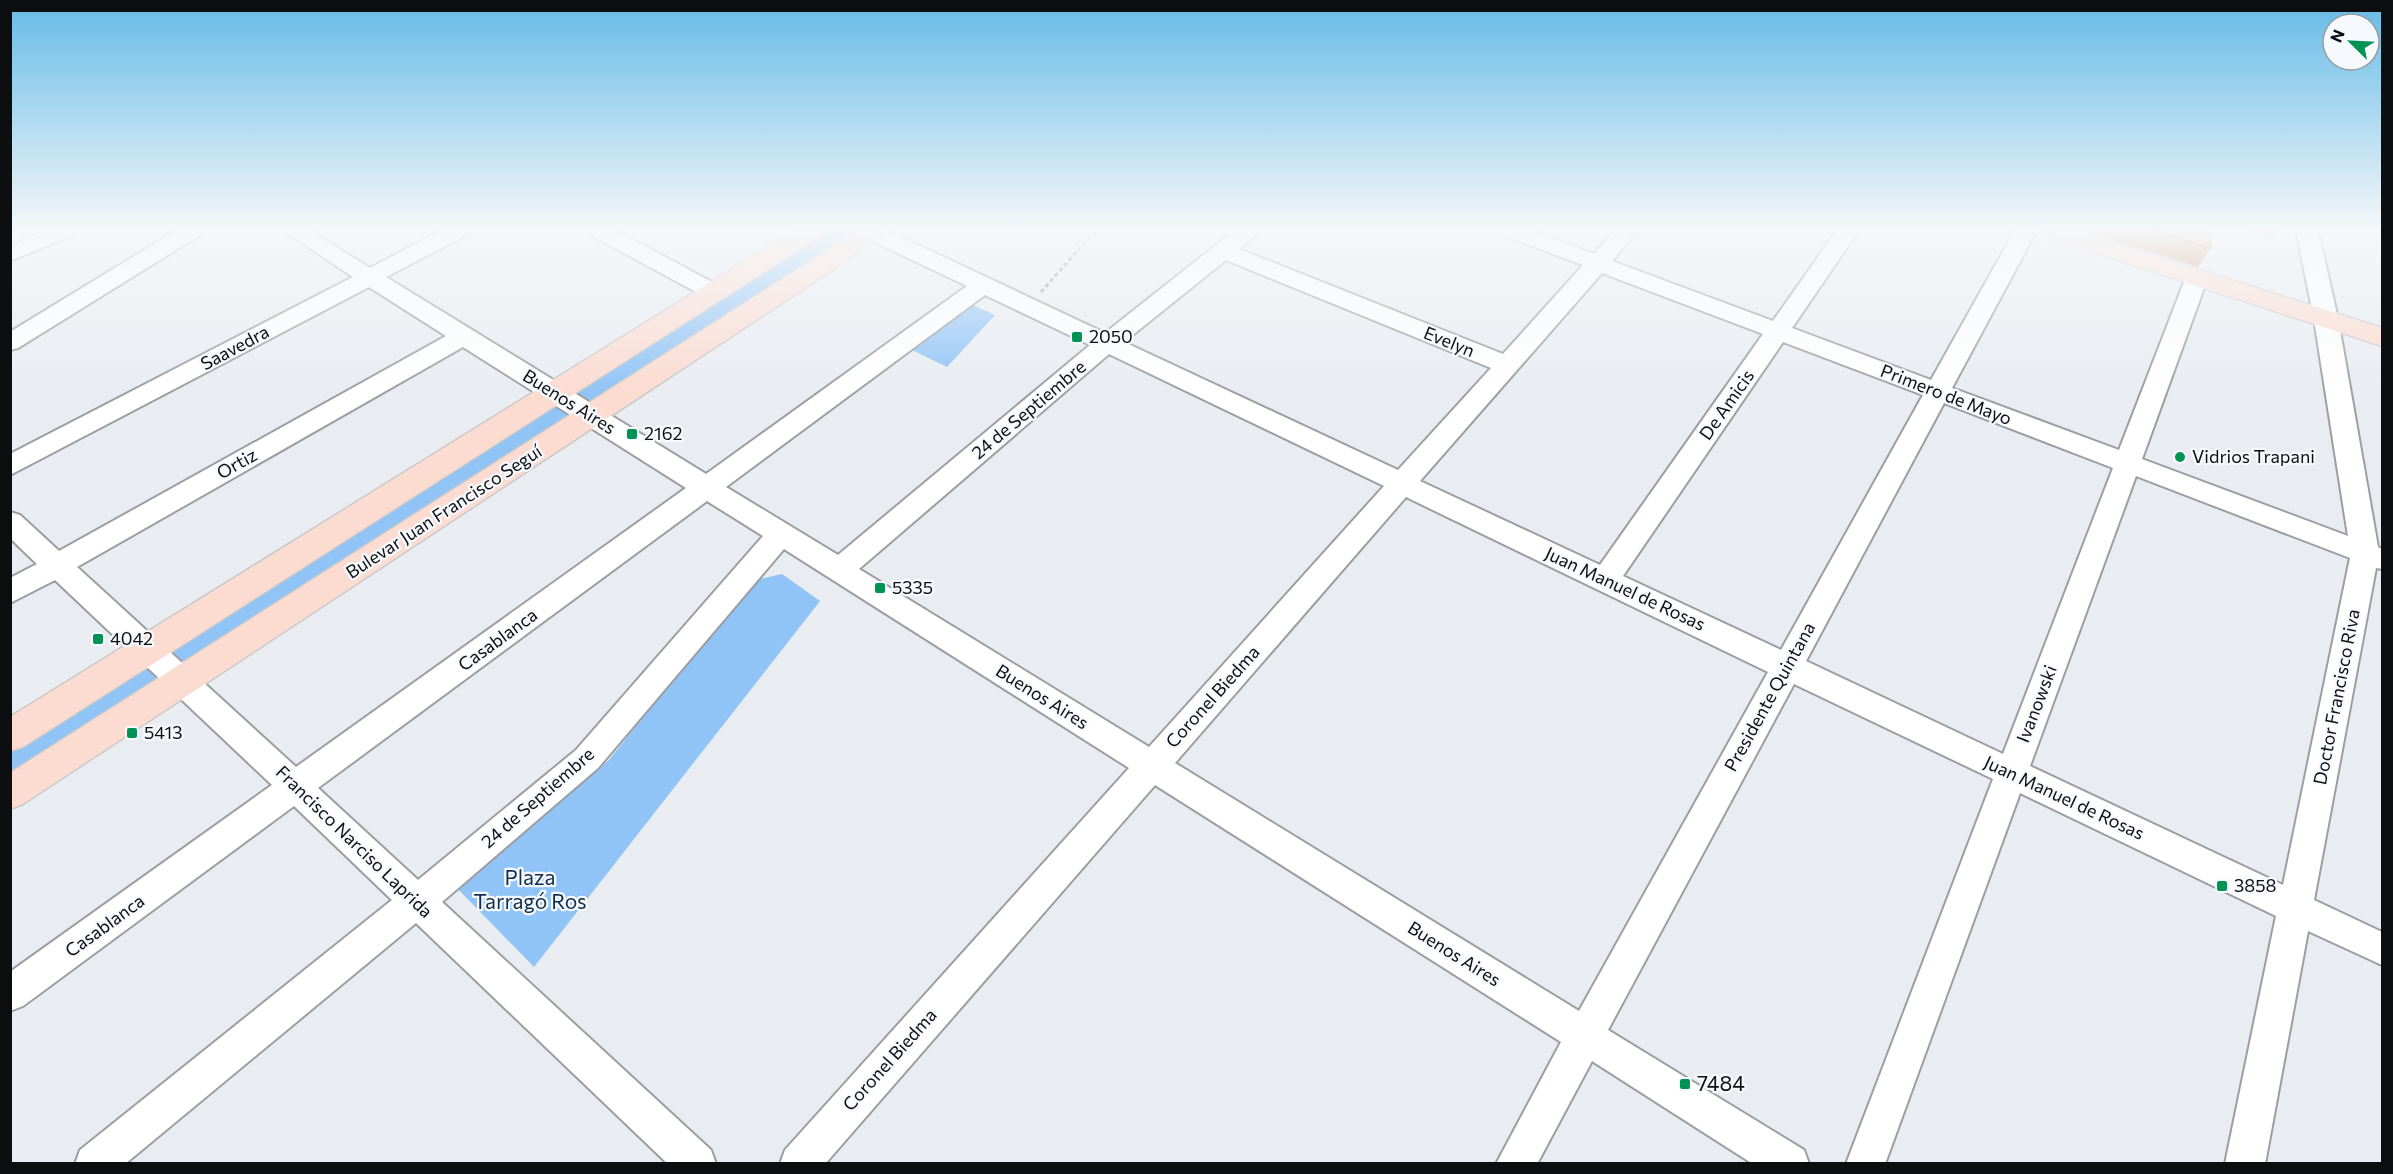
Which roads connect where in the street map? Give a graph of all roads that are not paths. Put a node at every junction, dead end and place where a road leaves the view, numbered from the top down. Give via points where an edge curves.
1 (105, 285) edge
2 (354, 285) edge
3 (382, 285) edge
4 (700, 285) edge
5 (728, 285) edge
6 (791, 285) edge
7 (984, 285) joint
8 (1181, 285) edge
9 (1308, 285) edge
10 (1579, 285) edge
11 (1655, 285) edge
12 (1811, 285) edge
13 (1995, 285) edge
14 (2194, 285) edge
15 (2218, 285) edge
16 (2319, 285) edge
17 (715, 293) junction
18 (2326, 319) junction
19 (1779, 332) junction
20 (464, 336) junction
21 (2382, 337) edge
22 (1107, 343) junction
23 (10, 344) edge
24 (1507, 365) junction
25 (1937, 392) junction
26 (555, 393) junction
27 (592, 416) junction
28 (2127, 463) junction
29 (10, 466) edge
30 (1402, 483) junction
31 (706, 488) junction
32 (10, 522) edge
33 (781, 534) junction
34 (2374, 556) edge
35 (57, 565) junction
36 (839, 570) junction
37 (1605, 580) junction
38 (10, 591) edge
39 (149, 648) junction
40 (1787, 666) junction
41 (183, 681) junction
42 (10, 736) edge
43 (1152, 765) junction
44 (2011, 772) junction
45 (297, 787) junction
46 (10, 793) edge
47 (416, 902) junction
48 (2295, 907) junction
49 (2382, 949) edge
50 (10, 994) edge
51 (1585, 1035) junction
52 (94, 1164) edge
53 (697, 1164) edge
54 (799, 1164) edge
55 (1515, 1164) edge
56 (1790, 1164) edge
57 (1865, 1164) edge
58 (2245, 1164) edge

1 - 23 street
2 - 29 street, Saavedra
3 - 20 street, Buenos Aires
4 - 17 street
5 - 17 main road
6 - 27 main road, Bulevar Juan Francisco Seguí
7 - 22 street, Juan Manuel de Rosas
7 - 31 street, Casablanca
8 - 22 street, 24 de Septiembre
9 - 24 street, Evelyn
10 - 24 street, Coronel Biedma
11 - 19 street, Primero de Mayo
12 - 19 street, De Amicis
13 - 25 street, Presidente Quintana
14 - 28 street, Ivanowski
15 - 18 main road
16 - 18 street, Doctor Francisco Riva
17 - 26 main road
18 - 21 main road
18 - 34 street, Doctor Francisco Riva
19 - 25 street, Primero de Mayo
19 - 37 street, De Amicis
20 - 26 street, Buenos Aires
20 - 35 street, Ortiz
22 - 30 street, Juan Manuel de Rosas
22 - 36 street, 24 de Septiembre
24 - 30 street, Coronel Biedma
25 - 28 street, Primero de Mayo
25 - 40 street, Presidente Quintana
26 - 27 street, Buenos Aires
26 - 39 main road
27 - 31 street, Buenos Aires
27 - 41 main road, Bulevar Juan Francisco Seguí
28 - 34 street, Primero de Mayo
28 - 44 street, Ivanowski
30 - 37 street, Juan Manuel de Rosas
30 - 43 street, Coronel Biedma
31 - 33 street, Buenos Aires
31 - 45 street, Casablanca
32 - 35 street, Francisco Narciso Laprida
33 - 36 street, Buenos Aires
33 - 47 street, 24 de Septiembre via 587,759
34 - 48 street, Doctor Francisco Riva
35 - 38 street, Ortiz
35 - 39 street, Francisco Narciso Laprida
36 - 43 street, Buenos Aires
37 - 40 street, Juan Manuel de Rosas
39 - 41 street, Francisco Narciso Laprida
39 - 42 main road
40 - 44 street, Juan Manuel de Rosas
40 - 51 street, Presidente Quintana
41 - 45 street, Francisco Narciso Laprida
41 - 46 main road, Bulevar Juan Francisco Seguí
43 - 51 street, Buenos Aires
43 - 54 street, Coronel Biedma
44 - 48 street, Juan Manuel de Rosas
44 - 57 street, Ivanowski
45 - 47 street, Francisco Narciso Laprida
45 - 50 street, Casablanca
47 - 52 street, 24 de Septiembre
47 - 53 street, Francisco Narciso Laprida
48 - 49 street, Juan Manuel de Rosas
48 - 58 street, Doctor Francisco Riva
51 - 55 street, Presidente Quintana
51 - 56 street, Buenos Aires

